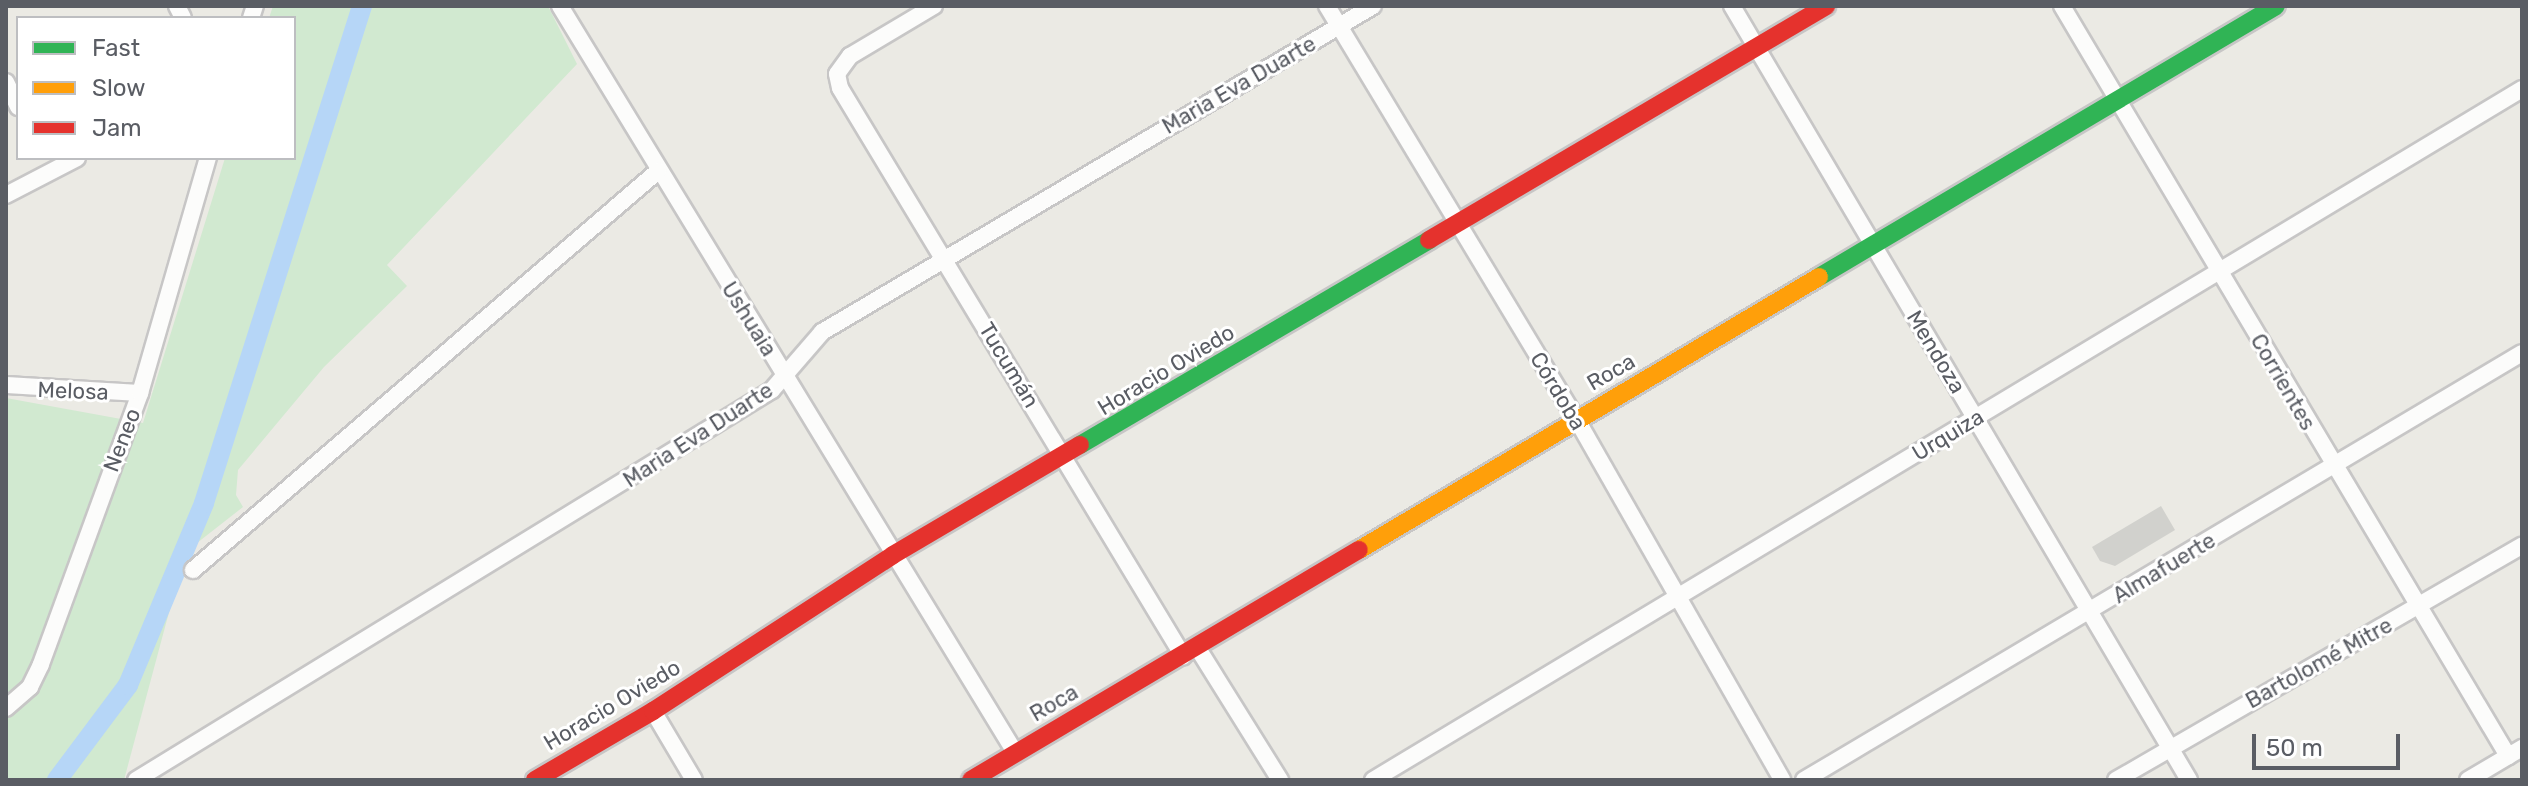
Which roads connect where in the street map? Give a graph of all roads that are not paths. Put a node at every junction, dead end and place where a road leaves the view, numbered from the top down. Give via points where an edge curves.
1 (560, 6) edge
2 (934, 6) edge
3 (1327, 6) edge
4 (1373, 6) edge
5 (1732, 6) edge
6 (1826, 6) edge
7 (2062, 6) edge
8 (2276, 6) edge
9 (1340, 26) junction
10 (1756, 47) junction
11 (6, 82) edge
12 (2522, 89) edge
13 (2118, 100) junction
14 (16, 103) edge
15 (68, 160) edge
16 (207, 160) edge
17 (47, 165) edge
18 (658, 171) junction
19 (6, 195) edge
20 (1458, 223) junction
21 (1874, 247) junction
22 (944, 257) junction
23 (2219, 273) junction
24 (2522, 353) edge
25 (784, 377) junction
26 (6, 385) edge
27 (140, 393) junction
28 (1975, 418) junction
29 (1577, 420) junction
30 (1065, 459) junction
31 (2333, 467) junction
32 (2522, 546) edge
33 (893, 555) junction
34 (193, 570) dead end
35 (1676, 600) junction
36 (2419, 607) junction
37 (2090, 613) junction
38 (1190, 652) junction
39 (6, 708) edge
40 (653, 711) junction
41 (2170, 747) junction
42 (2515, 752) edge
43 (1016, 754) junction
44 (136, 780) edge
45 (535, 780) edge
46 (694, 780) edge
47 (971, 780) edge
48 (1280, 780) edge
49 (1373, 780) edge
50 (1782, 780) edge
51 (1804, 780) edge
52 (2116, 780) edge
53 (2189, 780) edge
54 (2468, 780) edge

1 - 18 street, Ushuaia
2 - 22 street, Tucumán via 850,56 837,74 840,88
3 - 9 street, Córdoba
4 - 9 street, Maria Eva Duarte
5 - 10 street, Mendoza
6 - 10 street, Horacio Oviedo
7 - 13 street, Corrientes
8 - 13 street, Roca
9 - 20 street, Córdoba
9 - 22 street, Maria Eva Duarte
10 - 20 street, Horacio Oviedo
10 - 21 street, Mendoza
11 - 14 street
12 - 23 street, Urquiza
13 - 21 street, Roca
13 - 23 street, Corrientes
15 - 17 street
16 - 27 street, Neneo
17 - 19 street
18 - 25 street, Ushuaia
18 - 34 street
20 - 29 street, Córdoba
20 - 30 street, Horacio Oviedo
21 - 28 street, Mendoza
21 - 29 street, Roca
22 - 25 street, Maria Eva Duarte via 822,332
22 - 30 street, Tucumán
23 - 28 street, Urquiza
23 - 31 street, Corrientes
24 - 31 street, Almafuerte
25 - 33 street, Ushuaia
25 - 44 street, Maria Eva Duarte via 772,390
26 - 27 street, Melosa
27 - 39 street, Neneo via 36,677
28 - 35 street, Urquiza
28 - 37 street, Mendoza
29 - 35 street, Córdoba
29 - 38 street, Roca
30 - 33 street, Horacio Oviedo
30 - 38 street, Tucumán
31 - 36 street, Corrientes
31 - 37 street, Almafuerte
32 - 36 street, Bartolomé Mitre
33 - 40 street, Horacio Oviedo
33 - 43 street, Ushuaia
35 - 49 street, Urquiza
35 - 50 street, Córdoba
36 - 41 street, Bartolomé Mitre
36 - 42 street, Corrientes
37 - 41 street, Mendoza
37 - 51 street, Almafuerte
38 - 43 street, Roca
38 - 48 street, Tucumán
40 - 45 street, Horacio Oviedo
40 - 46 street
41 - 52 street, Bartolomé Mitre
41 - 53 street, Mendoza
42 - 54 street
43 - 47 street, Roca

